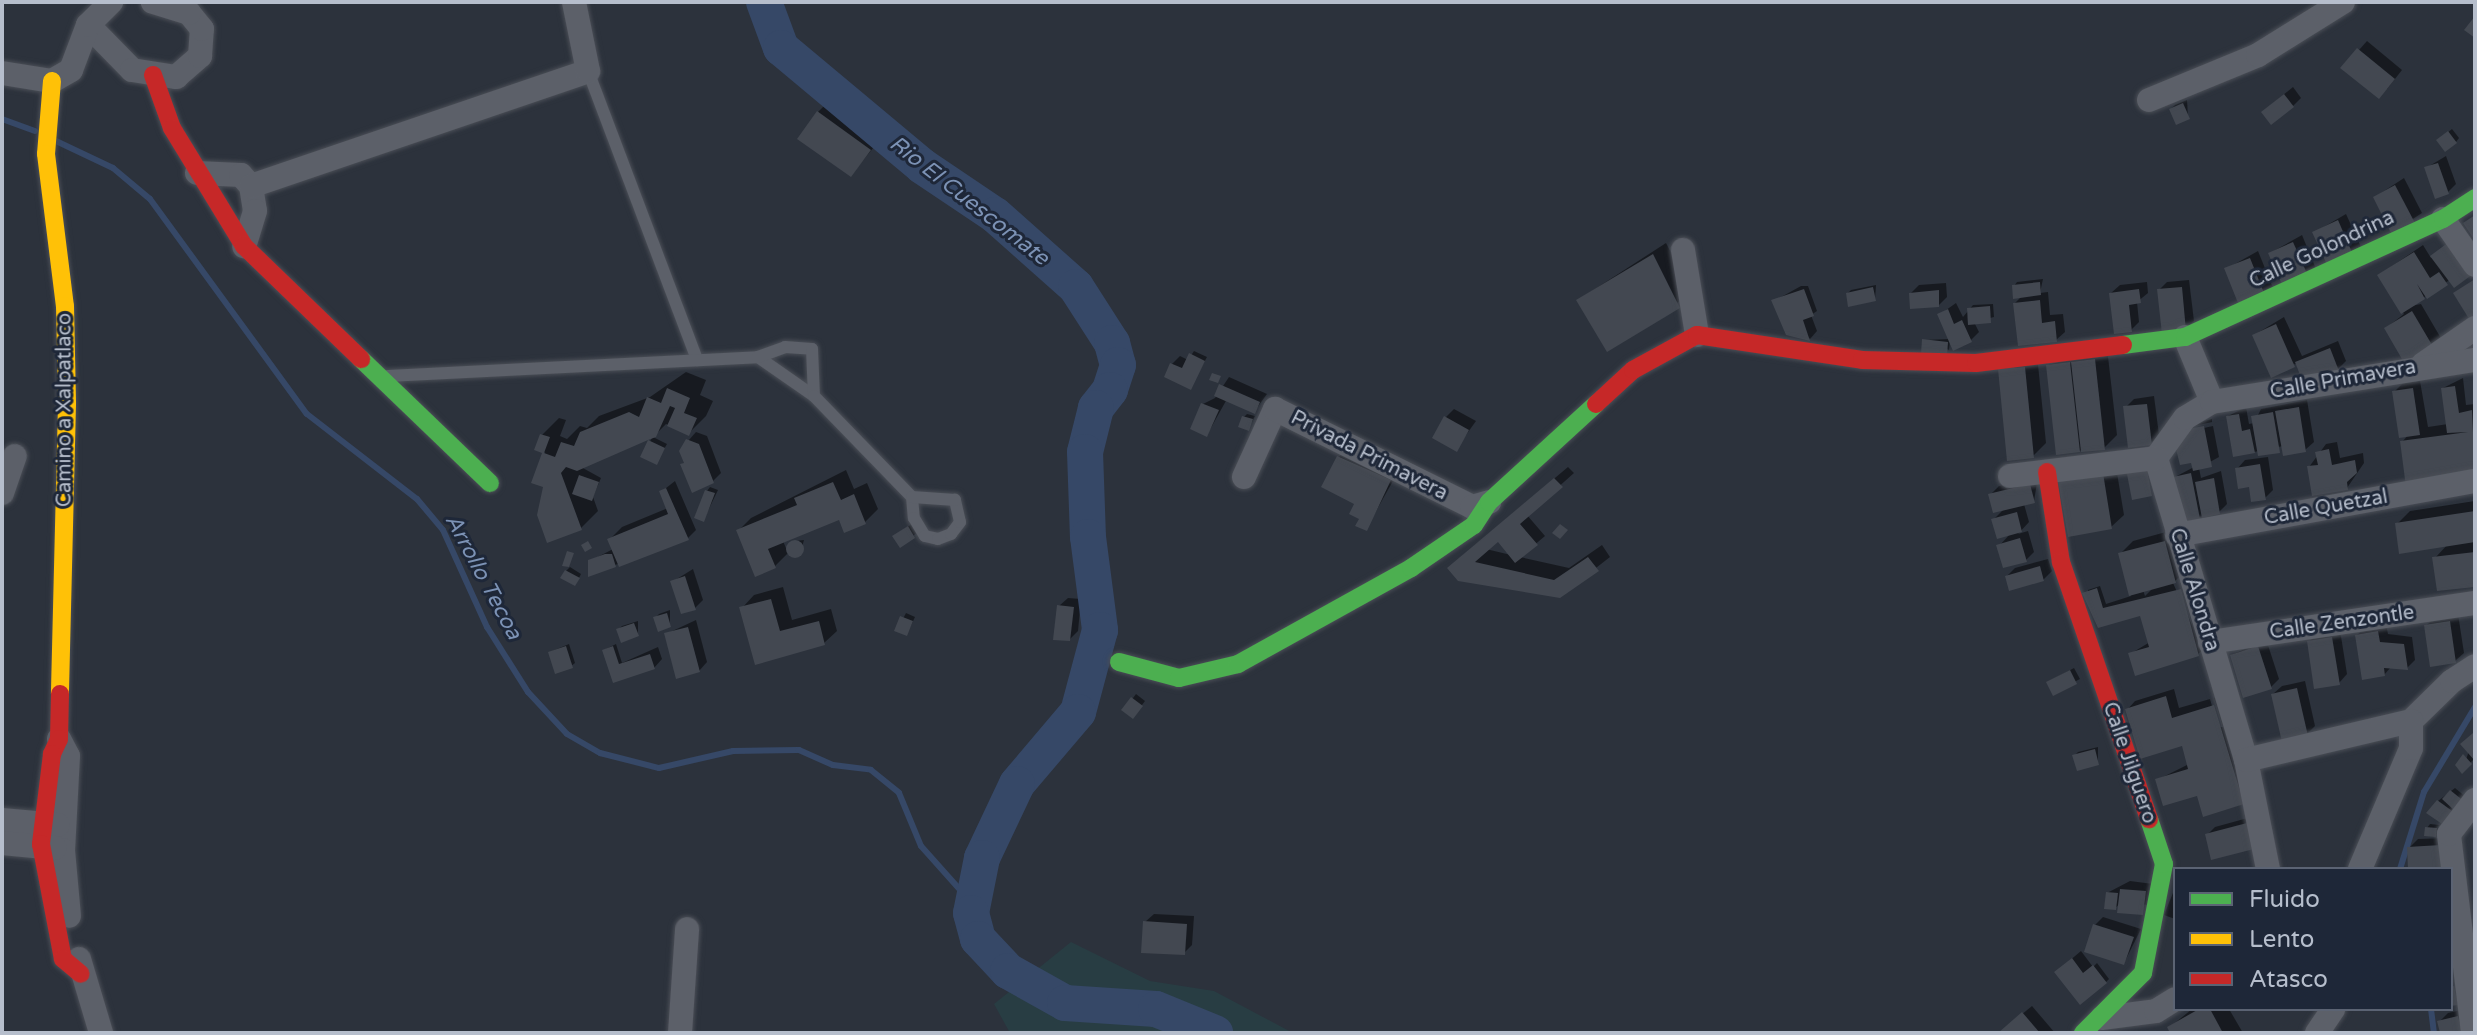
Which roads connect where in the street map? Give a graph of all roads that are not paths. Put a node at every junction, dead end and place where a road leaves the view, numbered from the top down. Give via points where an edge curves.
1 (111, 2) edge
2 (153, 2) edge
3 (574, 2) edge
4 (2343, 2) edge
5 (88, 25) junction
6 (588, 71) junction
7 (2, 73) edge
8 (153, 75) junction
9 (52, 81) junction
10 (2149, 100) dead end
11 (197, 173) junction
12 (251, 186) junction
13 (2475, 198) edge
14 (2443, 219) junction
15 (244, 246) junction
16 (1683, 250) dead end
17 (2475, 265) edge
18 (2475, 328) edge
19 (1697, 335) junction
20 (2185, 337) junction
21 (758, 357) junction
22 (697, 360) junction
23 (2475, 360) edge
24 (2418, 368) junction
25 (381, 376) junction
26 (814, 396) junction
27 (2212, 402) junction
28 (15, 456) dead end
29 (2156, 458) junction
30 (2047, 472) junction
31 (2010, 476) dead end
32 (1244, 477) dead end
33 (2475, 481) edge
34 (490, 483) dead end
35 (2, 493) edge
36 (912, 497) junction
37 (1489, 502) junction
38 (2177, 535) junction
39 (2475, 603) edge
40 (2210, 642) junction
41 (1119, 662) dead end
42 (2475, 666) edge
43 (2411, 721) junction
44 (59, 739) joint
45 (2246, 760) junction
46 (2475, 800) edge
47 (2, 820) edge
48 (55, 836) junction
49 (2, 843) edge
50 (2268, 867) edge
51 (2361, 867) edge
52 (2453, 867) edge
53 (2453, 867) edge
54 (687, 929) dead end
55 (2173, 1000) edge
56 (2332, 1011) edge
57 (2092, 1026) edge
58 (101, 1033) edge
59 (680, 1033) edge
60 (2317, 1033) edge
61 (2473, 1033) edge

1 - 5 street
2 - 8 street via 189,13 202,29 200,56 176,77
3 - 6 street
4 - 10 street via 2258,55
5 - 8 street via 132,70
5 - 9 street via 71,70
6 - 12 street
6 - 22 lane
7 - 9 street
8 - 11 street
9 - 44 street, Camino a Xalpatlaco via 46,154 66,334
11 - 12 street via 241,175
11 - 15 street
12 - 15 street via 255,211
13 - 14 street, Calle Golondrina
14 - 17 street
14 - 20 street, Calle Golondrina
15 - 25 street
16 - 19 street
18 - 24 street
19 - 20 street, Calle Golondrina via 1862,360 1976,363
19 - 37 street via 1633,370
20 - 27 street
21 - 22 lane
21 - 26 lane
21 - 26 lane via 785,347 812,349
22 - 25 lane
23 - 24 street, Calle Primavera
24 - 27 street, Calle Primavera
25 - 34 street
26 - 36 lane
27 - 29 street via 2185,418
28 - 35 street
29 - 30 street
29 - 38 street, Calle Alondra
30 - 31 street
30 - 57 street, Calle Jilguero via 2061,562 2164,864 2143,973
32 - 37 street, Privada Primavera via 1275,409 1472,507
33 - 38 street, Calle Quetzal
36 - 36 lane via 914,518 925,536 951,534 960,522 955,500
37 - 41 street via 1474,525 1411,568 1238,664 1179,678
38 - 40 street, Calle Alondra
39 - 40 street, Calle Zenzontle
40 - 45 street, Calle Alondra
42 - 43 street
43 - 45 street
43 - 51 street via 2407,760
44 - 48 street, Camino a Xalpatlaco via 68,756
45 - 50 street, Calle Alondra
46 - 53 street via 2449,834
47 - 48 street
48 - 49 street
48 - 58 street, Camino a Xalpatlaco via 81,974
52 - 61 street
54 - 59 street
55 - 57 street via 2156,1011
56 - 60 street

